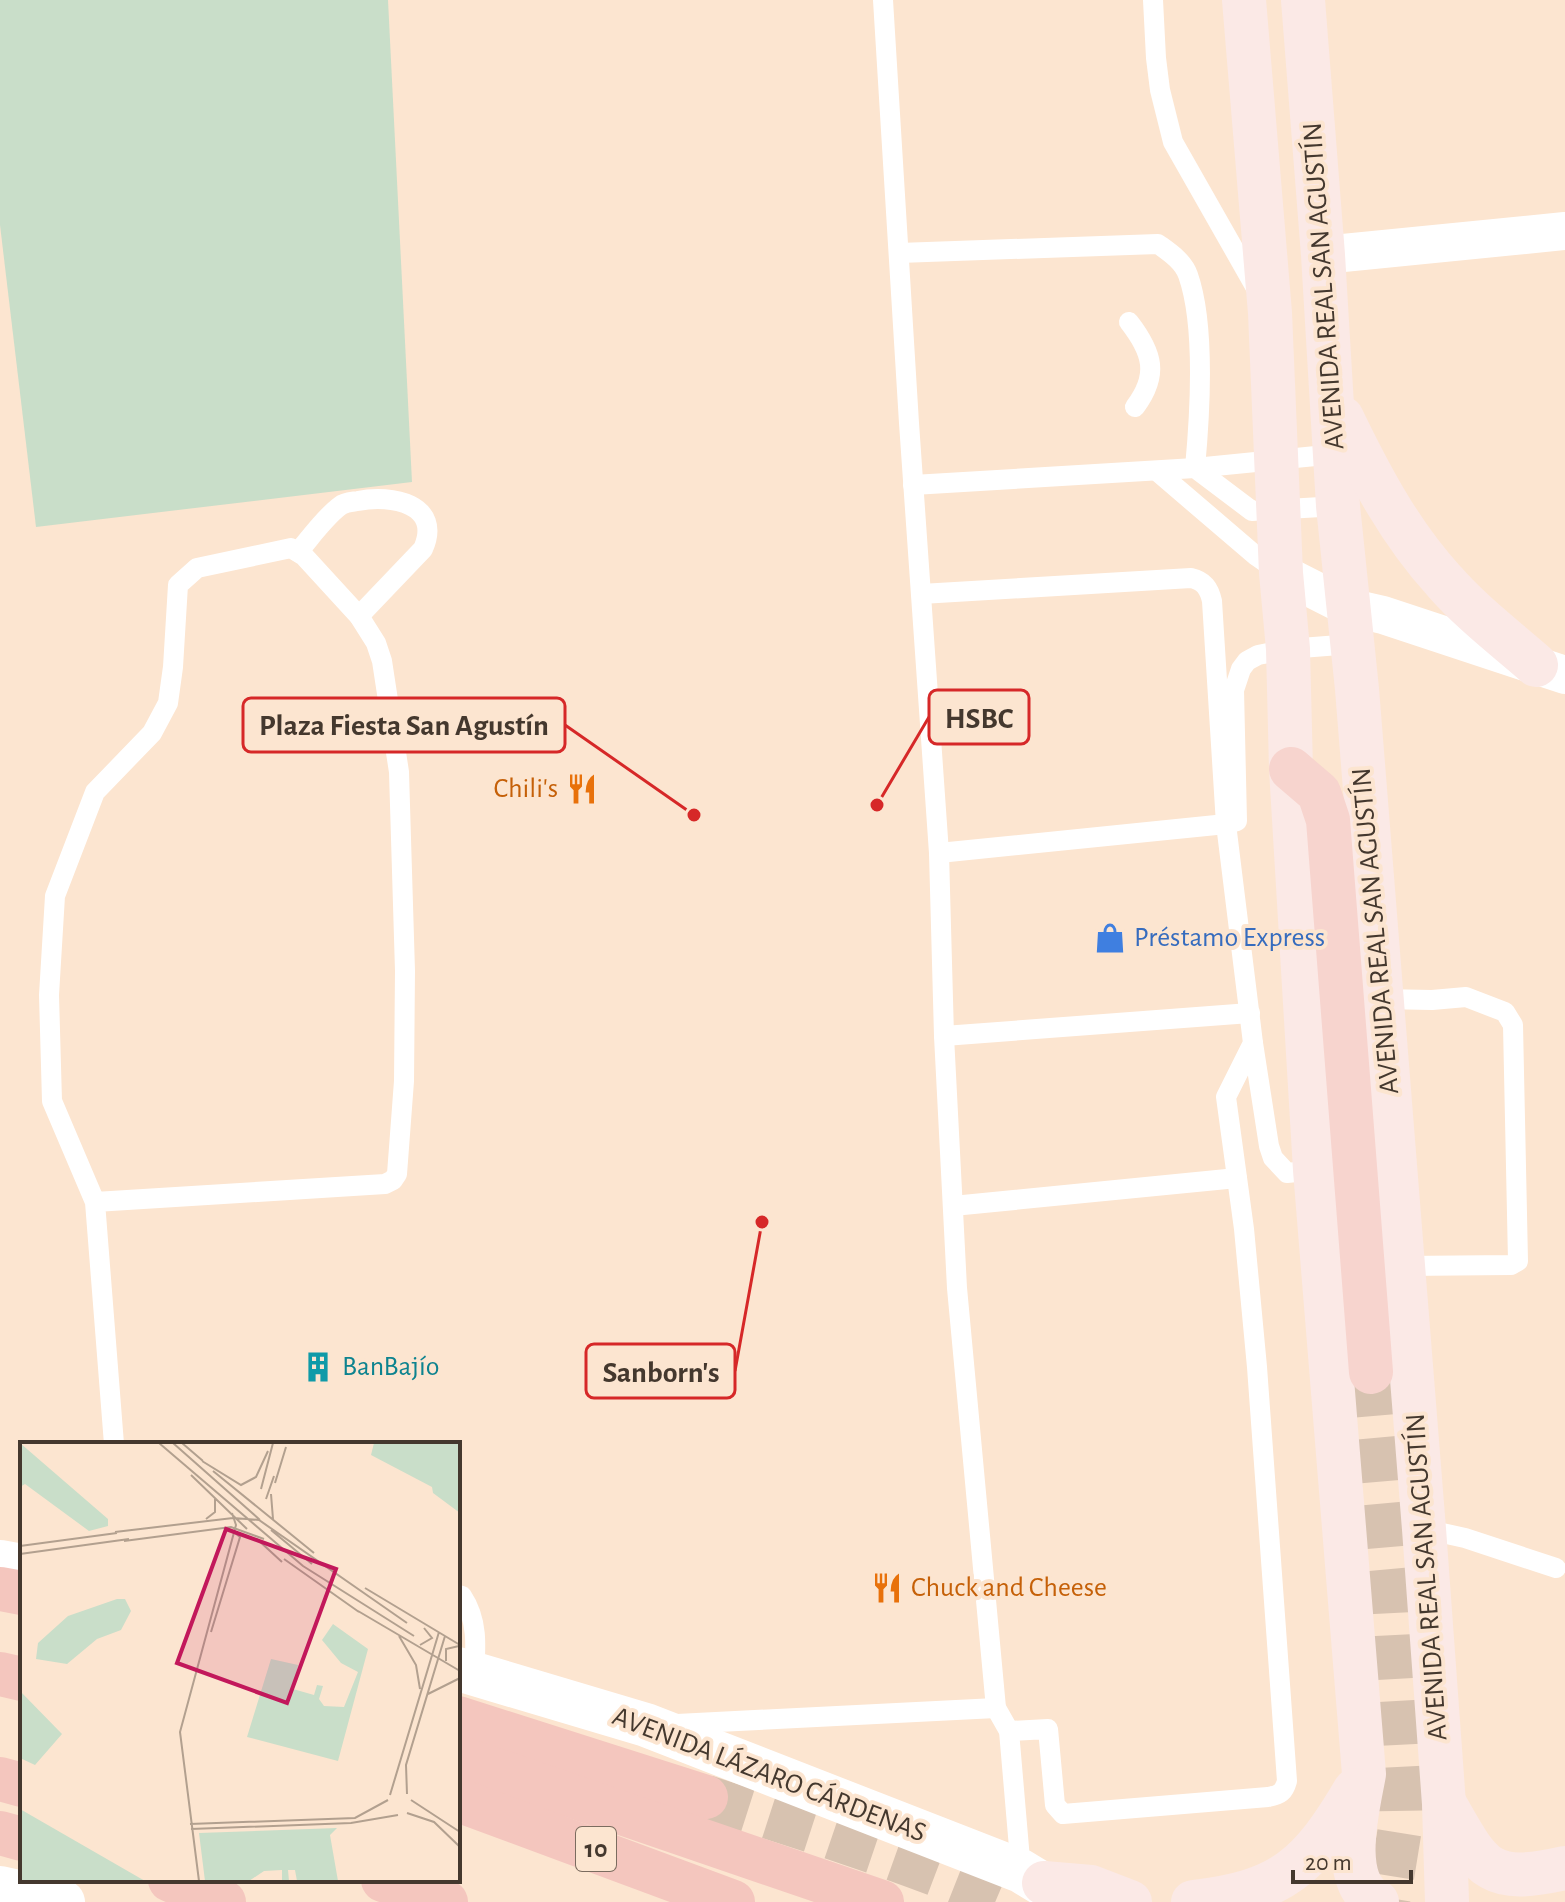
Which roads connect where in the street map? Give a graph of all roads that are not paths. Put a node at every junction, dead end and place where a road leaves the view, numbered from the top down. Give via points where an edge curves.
1 (883, 0) edge
2 (1153, 0) edge
3 (1244, 0) edge
4 (1303, 0) edge
5 (1565, 231) edge
6 (899, 253) junction
7 (1323, 255) junction
8 (1270, 313) junction
9 (1129, 322) dead end
10 (1332, 398) junction
11 (1135, 407) dead end
12 (1336, 454) junction
13 (1276, 462) junction
14 (1195, 468) junction
15 (1158, 472) junction
16 (913, 485) junction
17 (1338, 506) junction
18 (1279, 511) junction
19 (298, 552) junction
20 (1281, 573) junction
21 (921, 594) junction
22 (359, 616) junction
23 (1350, 625) junction
24 (1288, 649) junction
25 (1550, 670) edge
26 (1291, 769) junction
27 (1226, 824) junction
28 (939, 853) junction
29 (1381, 999) junction
30 (1250, 1013) junction
31 (944, 1036) junction
32 (1253, 1043) junction
33 (1315, 1170) junction
34 (1237, 1178) junction
35 (95, 1202) junction
36 (953, 1206) junction
37 (1404, 1266) junction
38 (1371, 1372) tunnel mouth
39 (114, 1442) edge
40 (1424, 1529) junction
41 (0, 1562) edge
42 (20, 1566) edge
43 (1556, 1568) dead end
44 (0, 1589) edge
45 (20, 1593) edge
46 (460, 1596) edge
47 (466, 1671) edge
48 (0, 1674) edge
49 (20, 1679) edge
50 (996, 1708) junction
51 (460, 1719) edge
52 (646, 1725) junction
53 (1009, 1731) junction
54 (460, 1758) edge
55 (1364, 1774) junction
56 (0, 1779) edge
57 (20, 1784) edge
58 (706, 1797) tunnel mouth
59 (460, 1801) edge
60 (1444, 1804) junction
61 (0, 1833) edge
62 (20, 1838) edge
63 (1565, 1868) edge
64 (1565, 1881) edge
65 (175, 1882) edge
66 (389, 1882) edge
67 (1447, 1883) edge
68 (1046, 1885) edge
69 (0, 1888) edge
70 (63, 1902) edge
71 (224, 1902) edge
72 (446, 1902) edge
73 (733, 1902) edge
74 (882, 1902) edge
75 (1130, 1902) edge
76 (1193, 1902) edge
77 (1377, 1902) edge
78 (1418, 1902) edge
79 (1528, 1902) edge

1 - 6 lane
2 - 8 lane via 1156,58 1173,142
3 - 8 main road, AVENIDA REAL SAN AGUSTÍN
4 - 7 main road, AVENIDA REAL SAN AGUSTÍN
5 - 7 street
6 - 14 lane via 1158,244 1173,254 1188,272 1196,319 1201,407
6 - 16 lane
7 - 10 main road, AVENIDA REAL SAN AGUSTÍN
8 - 13 main road, AVENIDA REAL SAN AGUSTÍN
9 - 11 lane via 1144,342 1151,373
10 - 12 main road, AVENIDA REAL SAN AGUSTÍN
10 - 25 main road via 1388,509 1432,568 1482,618
12 - 13 lane
12 - 17 main road, AVENIDA REAL SAN AGUSTÍN
13 - 14 lane
13 - 18 main road, AVENIDA REAL SAN AGUSTÍN
14 - 15 lane
14 - 18 lane via 1252,511
15 - 16 lane
15 - 20 lane
16 - 21 lane
17 - 18 lane
17 - 23 main road, AVENIDA REAL SAN AGUSTÍN
18 - 20 main road, AVENIDA REAL SAN AGUSTÍN
19 - 22 lane
19 - 22 lane via 342,504 374,498 417,508 429,536 423,549
19 - 35 lane via 284,548 197,568 178,585 168,703 152,733 95,792 55,896 49,995 52,1101
20 - 23 street
20 - 24 main road, AVENIDA REAL SAN AGUSTÍN
21 - 27 lane via 1202,581 1212,601
21 - 28 lane
22 - 35 lane via 382,661 399,772 405,971 397,1174 389,1183
23 - 24 lane
23 - 25 street via 1383,615
23 - 29 main road, AVENIDA REAL SAN AGUSTÍN
24 - 26 main road, AVENIDA REAL SAN AGUSTÍN
24 - 27 lane via 1253,657 1237,679 1238,819
26 - 33 main road, AVENIDA REAL SAN AGUSTÍN
26 - 38 main road via 1319,793 1328,820
27 - 28 lane
27 - 30 lane
28 - 31 lane
29 - 37 main road, AVENIDA REAL SAN AGUSTÍN
29 - 37 lane via 1466,997 1505,1012 1513,1025 1518,1261
30 - 31 lane
30 - 32 lane
31 - 36 lane
32 - 33 lane via 1273,1158 1287,1173
32 - 34 lane via 1226,1097
33 - 55 main road, AVENIDA REAL SAN AGUSTÍN
34 - 36 lane
34 - 53 lane via 1257,1367 1285,1788 1268,1797 1063,1814 1055,1805 1048,1729
35 - 39 lane
36 - 50 lane
37 - 40 main road, AVENIDA REAL SAN AGUSTÍN
40 - 43 lane
40 - 60 main road, AVENIDA REAL SAN AGUSTÍN
41 - 42 street
44 - 45 highway
46 - 47 lane via 471,1610 476,1639
47 - 52 street, AVENIDA LÁZARO CÁRDENAS
48 - 49 highway
50 - 52 lane
50 - 53 lane
51 - 58 highway
52 - 68 street, AVENIDA LÁZARO CÁRDENAS
53 - 68 lane
54 - 74 highway
55 - 76 main road via 1333,1828 1297,1869 1230,1898
55 - 77 main road, AVENIDA REAL SAN AGUSTÍN via 1353,1836 1356,1872 1359,1885
56 - 57 highway
59 - 73 highway, 10
60 - 63 main road via 1469,1848 1487,1866 1524,1876
60 - 67 main road, AVENIDA REAL SAN AGUSTÍN
61 - 62 highway
64 - 79 main road
65 - 71 highway
66 - 72 highway
67 - 78 main road via 1437,1884
68 - 75 main road via 1091,1887
69 - 70 street

